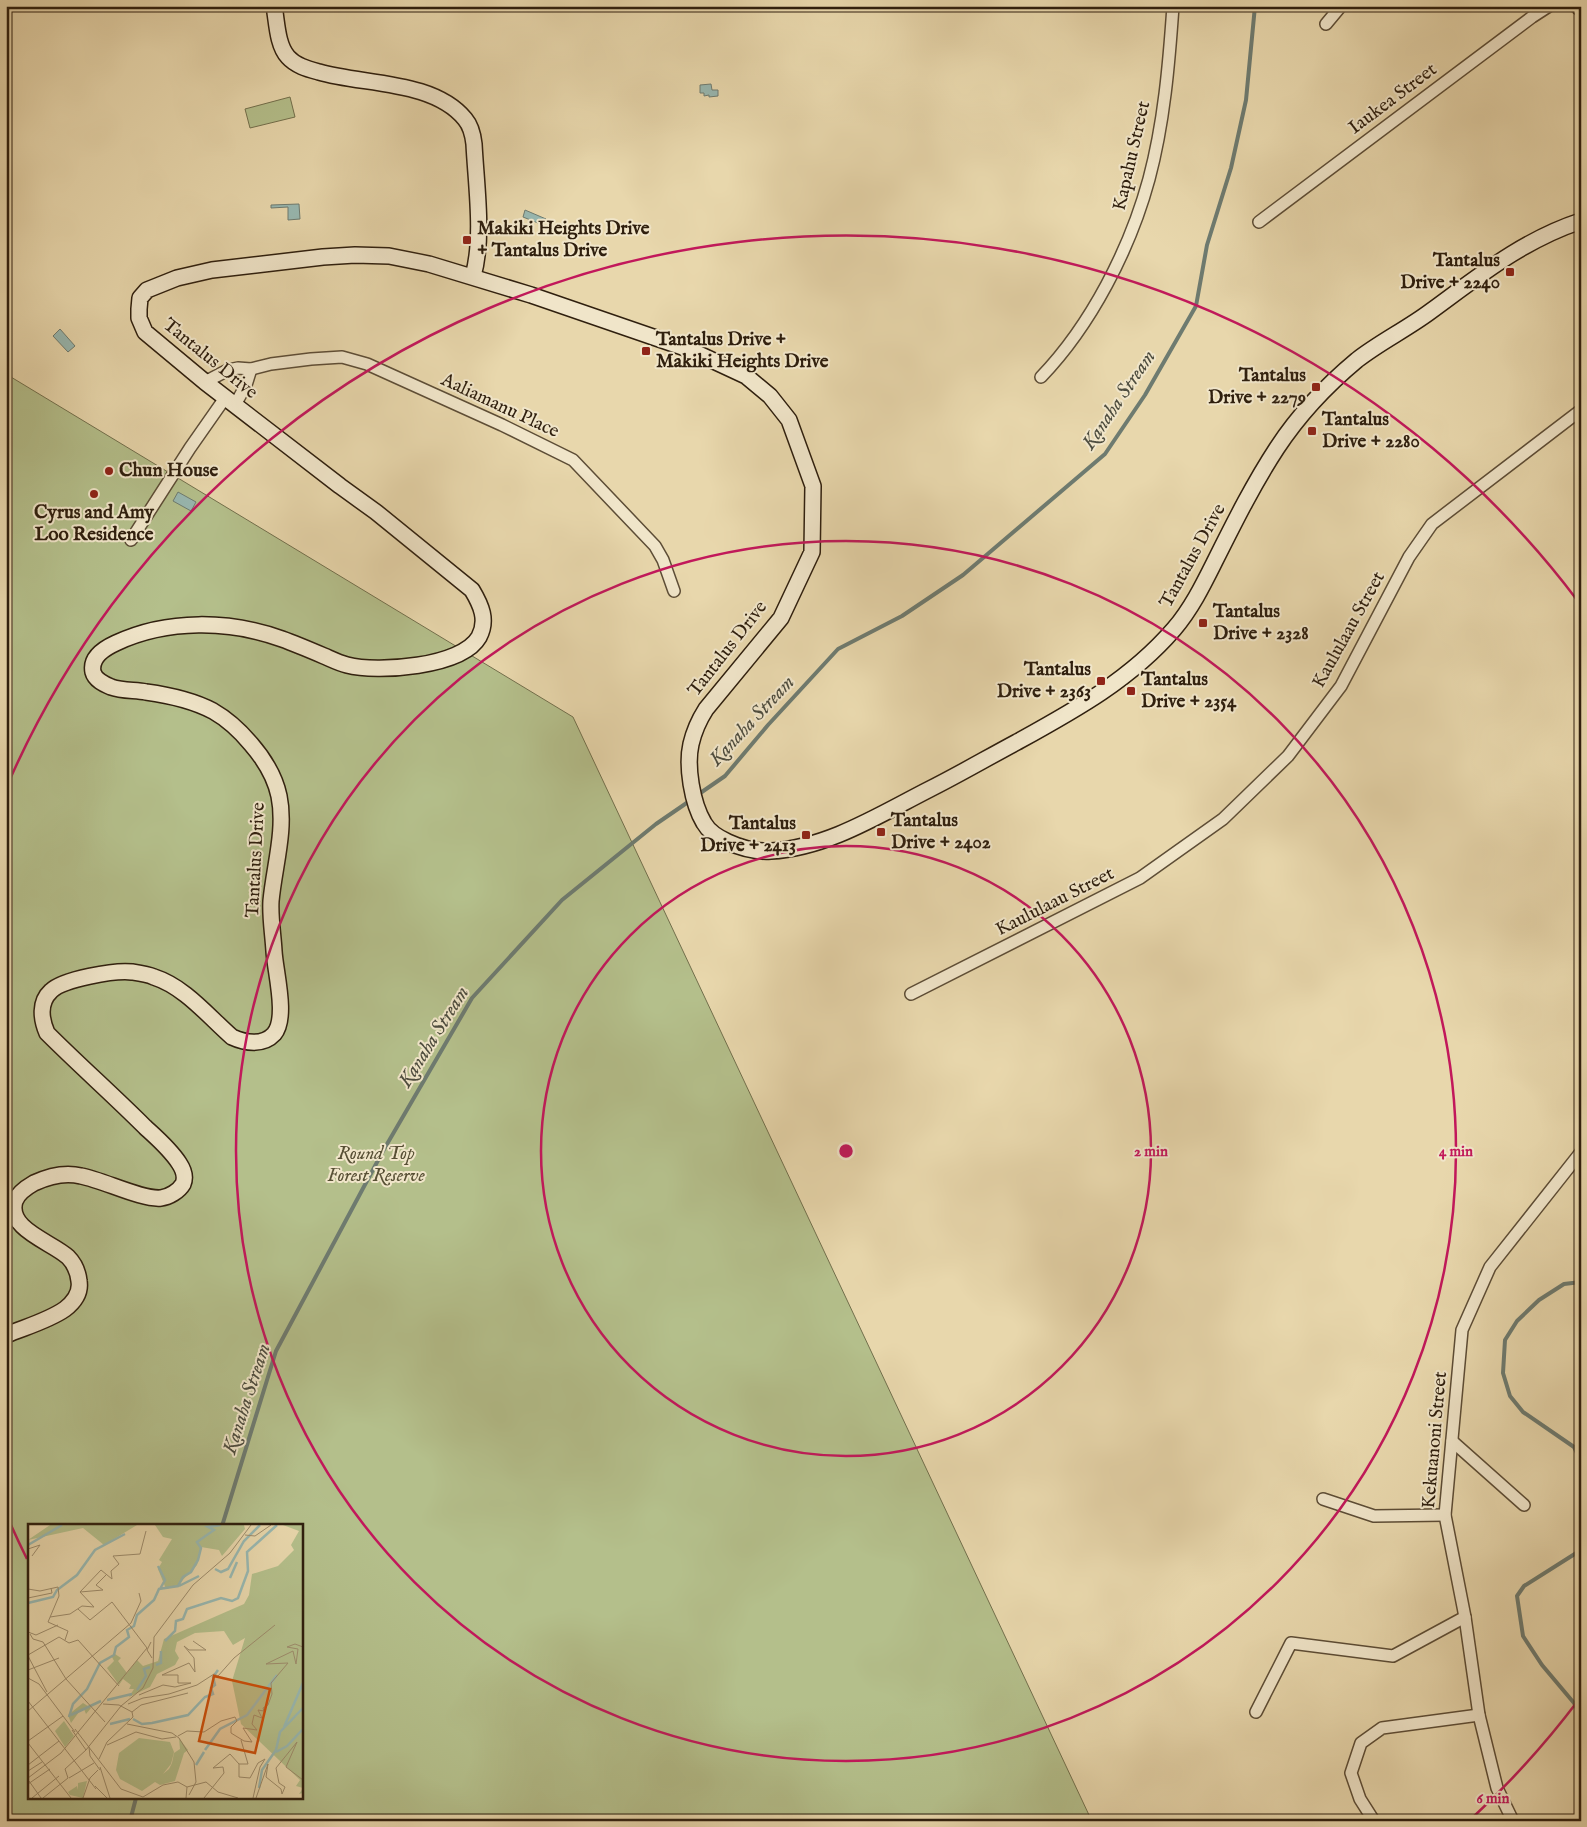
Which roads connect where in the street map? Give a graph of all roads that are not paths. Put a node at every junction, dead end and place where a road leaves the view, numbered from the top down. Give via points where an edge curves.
1 (274, 6) edge
2 (1173, 6) edge
3 (1341, 6) edge
4 (1549, 6) edge
5 (1575, 6) edge
6 (1581, 11) edge
7 (1326, 24) dead end
8 (1581, 221) edge
9 (1259, 222) dead end
10 (473, 276) junction
11 (251, 369) junction
12 (1041, 377) dead end
13 (205, 382) junction
14 (230, 401) junction
15 (1581, 410) edge
16 (131, 540) dead end
17 (674, 591) dead end
18 (910, 994) dead end
19 (1581, 1152) edge
20 (6, 1336) edge
21 (1452, 1441) junction
22 (1324, 1499) dead end
23 (1524, 1505) dead end
24 (1445, 1515) junction
25 (1465, 1617) junction
26 (1256, 1712) dead end
27 (1479, 1715) junction
28 (1374, 1821) edge
29 (1513, 1821) edge

1 - 10 street via 282,48 293,62 329,75 408,88 442,101 466,119 474,144 479,238
2 - 12 street, Kapahu Street via 1155,150 1133,227 1097,301 1062,353
3 - 7 street
4 - 9 street, Iaukea Street
5 - 6 street
8 - 10 street, Tantalus Drive via 1526,244 1492,265 1420,319 1357,360 1321,395 1276,450 1186,614 1154,649 1112,686 1034,734 861,824 813,843 772,851 745,848 715,836 705,825 695,798 689,760 694,733 706,709 780,618 812,552 813,486 789,420 770,396 746,376 688,348
10 - 13 street, Tantalus Drive via 389,256 356,255 212,270 177,278 147,290 140,298 138,308 145,332
11 - 13 street, Aaliamanu Place via 228,370
11 - 14 street via 246,384
11 - 17 street, Aaliamanu Place via 342,357 367,364 573,460 655,546
13 - 14 street, Tantalus Drive
14 - 16 street via 190,448
14 - 20 street, Tantalus Drive via 472,590 482,608 482,627 475,642 453,655 425,665 397,668 347,665 279,638 213,625 144,633 104,648 96,656 93,672 97,680 114,688 185,700 213,712 251,744 270,770 281,809 271,904 280,1022 274,1034 264,1041 240,1040 232,1037 178,989 154,977 131,972 88,976 51,990 42,1010 47,1033 174,1156 180,1164 184,1182 180,1189 161,1198 80,1175 61,1174 45,1177 16,1197 16,1217 28,1231 69,1258 78,1275 80,1289 74,1301 64,1309
15 - 18 street, Kaululaau Street via 1432,524 1409,557 1341,686 1288,756 1223,819 1140,878
19 - 21 street, Kekuanoni Street via 1490,1267 1462,1330
21 - 23 street
21 - 24 street, Kekuanoni Street
22 - 24 street via 1374,1516
24 - 25 street, Kekuanoni Street
25 - 26 street via 1393,1656 1291,1643
25 - 27 street, Kekuanoni Street
27 - 28 street via 1382,1728 1361,1743 1350,1773 1360,1799
27 - 29 street, Kekuanoni Street via 1497,1788

